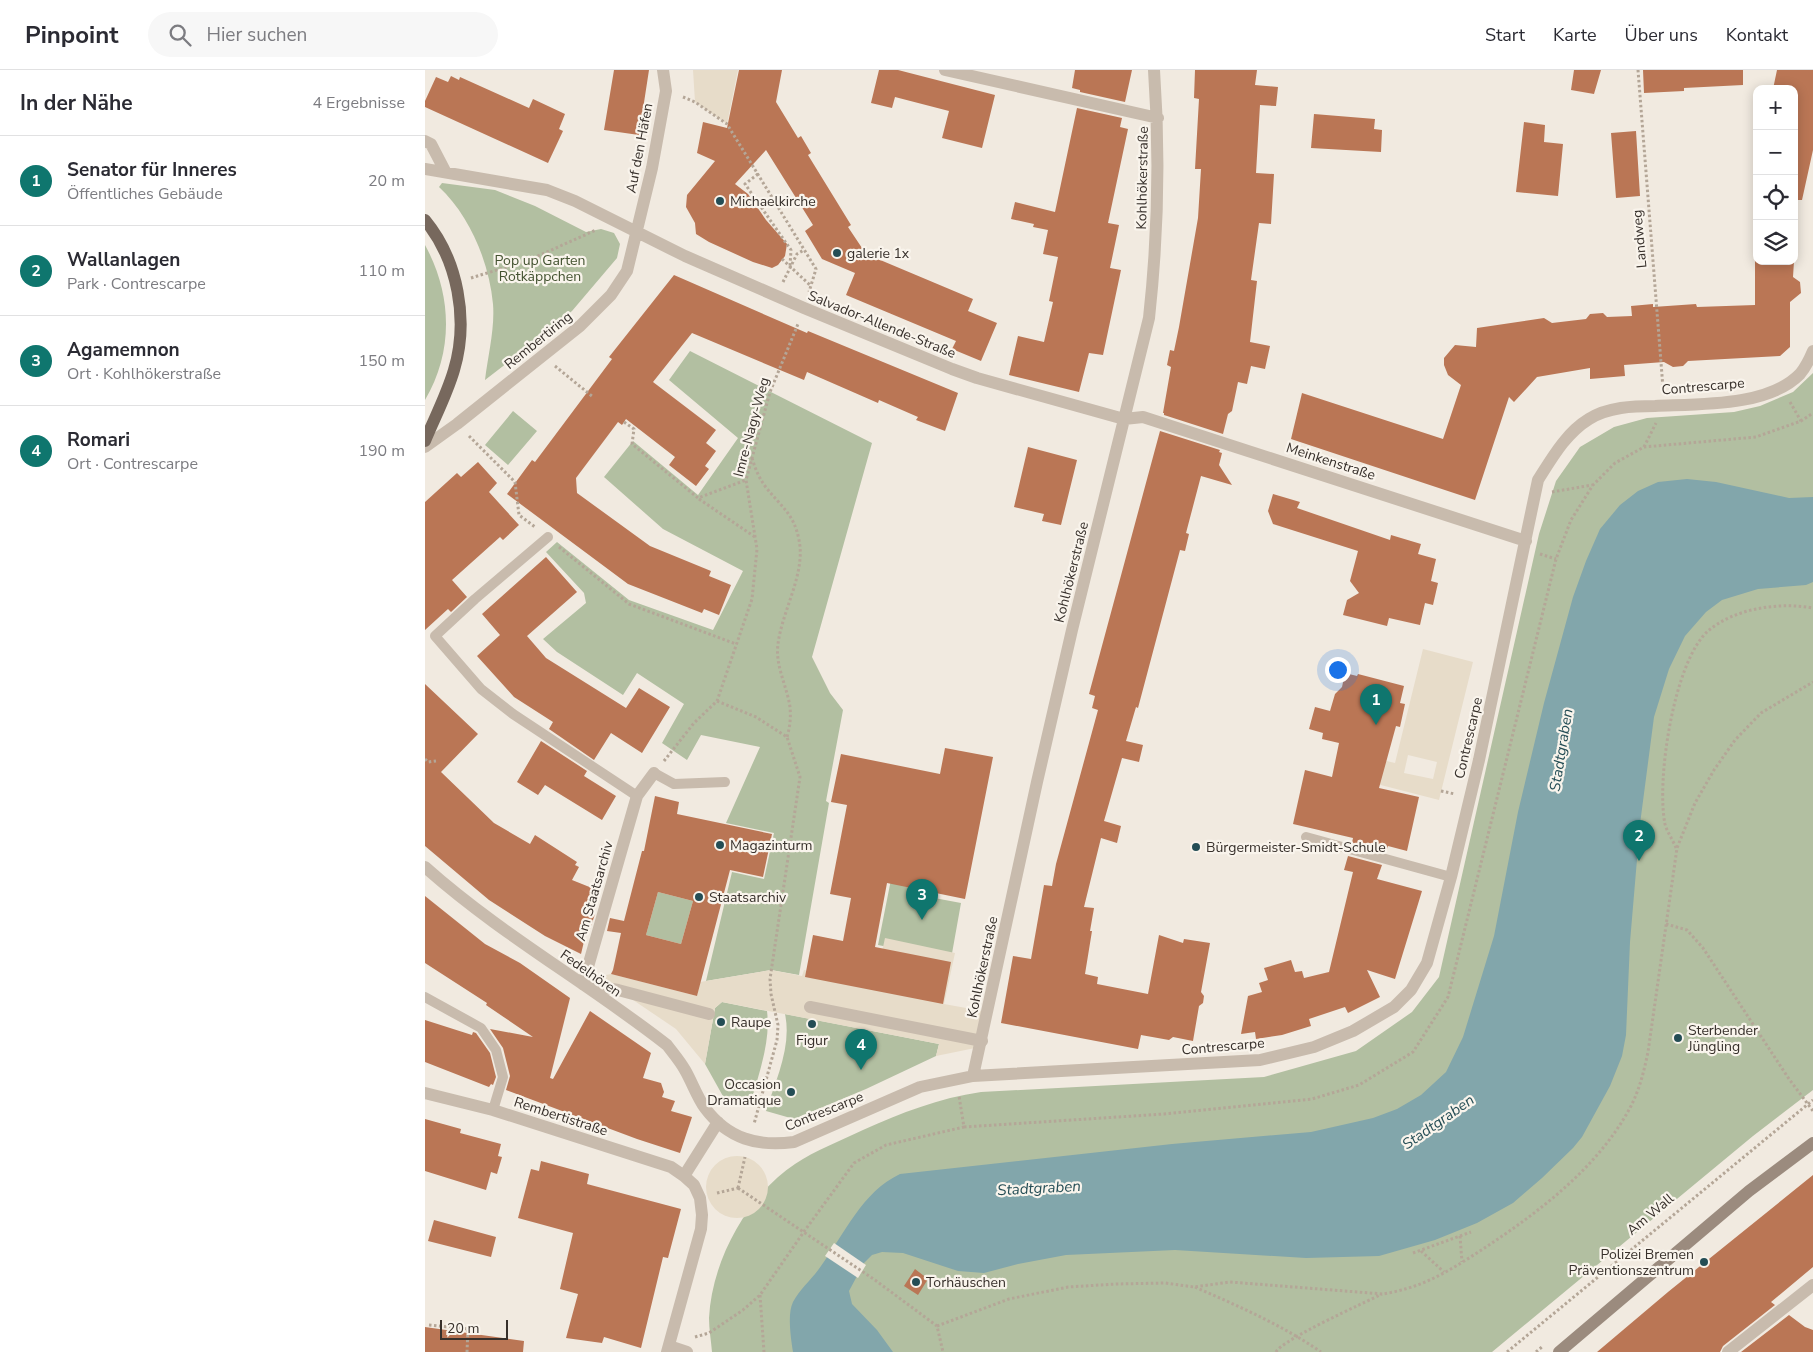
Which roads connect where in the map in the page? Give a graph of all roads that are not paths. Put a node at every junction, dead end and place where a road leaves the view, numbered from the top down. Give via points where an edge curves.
1 (663, 70) edge
2 (945, 70) edge
3 (1154, 70) edge
4 (1158, 118) junction
5 (425, 141) edge
6 (425, 169) edge
7 (445, 171) junction
8 (425, 220) edge
9 (637, 232) junction
10 (1813, 351) edge
11 (1124, 419) junction
12 (425, 441) edge
13 (425, 447) edge
14 (547, 537) road end
15 (1526, 541) junction
16 (655, 773) joint
17 (725, 782) dead end
18 (637, 796) junction
19 (1306, 837) dead end
20 (425, 867) edge
21 (1451, 877) junction
22 (583, 984) junction
23 (425, 997) edge
24 (810, 1008) dead end
25 (709, 1014) dead end
26 (981, 1041) junction
27 (973, 1076) junction
28 (425, 1093) edge
29 (493, 1110) junction
30 (718, 1122) junction
31 (1813, 1143) edge
32 (684, 1176) junction
33 (1813, 1285) edge
34 (668, 1349) edge
35 (687, 1352) edge
36 (1559, 1352) edge
37 (1728, 1352) edge

1 - 9 street, Auf den Häfen via 666,91
2 - 4 street
3 - 4 street, Kohlhökerstraße
4 - 11 street, Kohlhökerstraße via 1155,266 1149,318
5 - 7 street via 431,144
6 - 7 street, Salvador-Allende-Straße
7 - 9 street, Salvador-Allende-Straße via 547,190
8 - 12 main road via 451,263 460,323 455,368
9 - 11 street, Salvador-Allende-Straße via 804,308 977,378
9 - 13 street, Rembertiring via 627,271 611,295 580,326
10 - 15 street, Contrescarpe via 1801,373 1781,388 1756,396 1724,402 1635,406 1608,410 1588,420 1560,445 1538,480
11 - 15 street, Meinkenstraße via 1143,416
11 - 26 street, Kohlhökerstraße via 1039,773
14 - 18 lane via 435,636 481,689 513,714
15 - 21 street, Contrescarpe
16 - 17 lane via 674,784
16 - 18 street, Am Staatsarchiv
18 - 22 street, Am Staatsarchiv
19 - 21 lane
20 - 22 street, Fedelhören via 514,938
21 - 27 street, Contrescarpe via 1427,963 1411,990 1394,1007 1353,1031 1314,1047 1260,1060
22 - 25 street
22 - 30 street, Fedelhören via 667,1045 705,1107
23 - 29 lane via 481,1028 496,1050 503,1077
24 - 26 street
26 - 27 street, Kohlhökerstraße
27 - 30 street, Contrescarpe via 920,1087 795,1142 776,1145 750,1140 727,1130
28 - 29 street, Rembertistraße
29 - 32 street, Rembertistraße via 671,1167
30 - 32 street
31 - 36 main road via 1749,1191
32 - 34 street via 701,1198 701,1229
33 - 37 street
34 - 35 street

